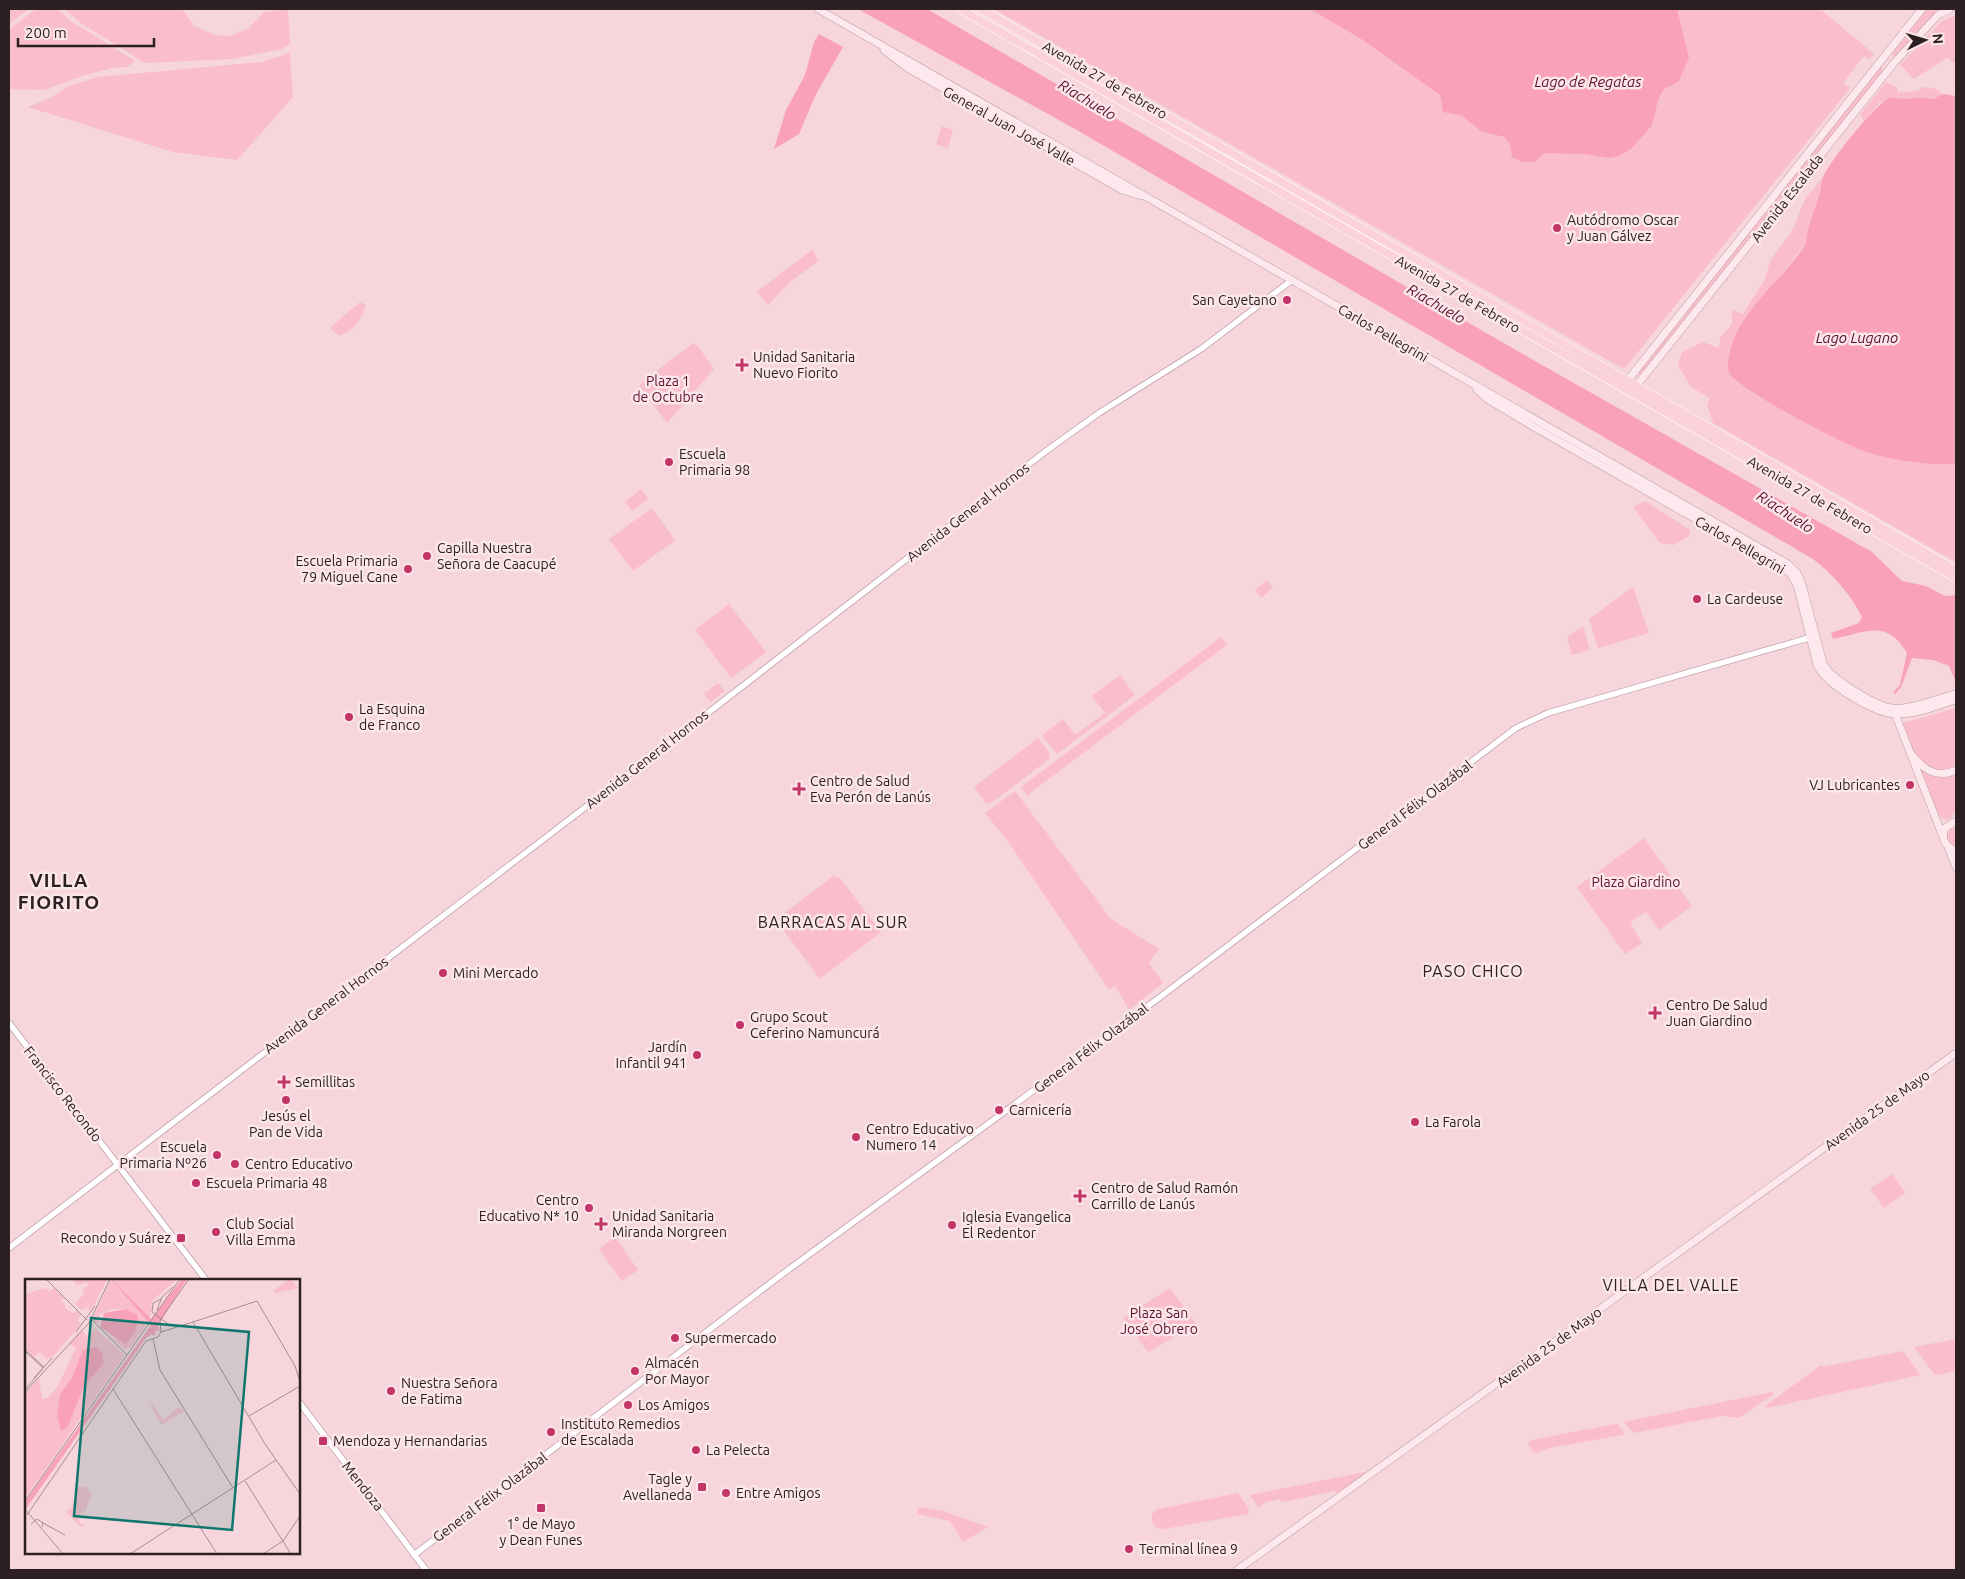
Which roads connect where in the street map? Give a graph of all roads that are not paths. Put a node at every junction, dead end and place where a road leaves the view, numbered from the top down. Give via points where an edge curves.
1 (818, 9) edge
2 (960, 9) edge
3 (981, 9) edge
4 (1922, 9) edge
5 (1950, 9) edge
6 (1886, 56) junction
7 (1894, 63) junction
8 (1292, 280) junction
9 (1628, 380) junction
10 (1637, 385) junction
11 (1622, 388) junction
12 (1630, 393) junction
13 (1956, 570) edge
14 (1956, 578) edge
15 (1812, 637) junction
16 (1956, 694) edge
17 (1956, 700) edge
18 (1894, 711) junction
19 (1906, 746) junction
20 (1956, 770) edge
21 (1931, 808) junction
22 (1955, 820) edge
23 (1943, 837) junction
24 (1948, 847) junction
25 (1956, 851) edge
26 (1956, 867) edge
27 (9, 1023) edge
28 (1956, 1053) edge
29 (118, 1165) junction
30 (9, 1248) edge
31 (205, 1279) edge
32 (300, 1403) edge
33 (414, 1555) junction
34 (426, 1570) edge
35 (1238, 1570) edge

1 - 8 main road, General Juan José Valle
2 - 11 main road, Avenida 27 de Febrero
3 - 9 main road, Avenida 27 de Febrero
4 - 6 main road, Avenida Escalada
5 - 7 main road, Avenida Escalada via 1938,16
6 - 7 main road
6 - 9 main road, Avenida Escalada
7 - 10 main road, Avenida Escalada
8 - 15 main road, Carlos Pellegrini via 1788,564 1802,584
8 - 29 street, Avenida General Hornos via 1201,349 1099,413 1046,451
9 - 10 main road, Avenida 27 de Febrero
9 - 11 main road, Avenida Escalada
10 - 12 main road, Avenida Escalada
10 - 13 main road, Avenida 27 de Febrero
11 - 12 main road, Avenida 27 de Febrero
12 - 14 main road, Avenida 27 de Febrero
15 - 18 main road, Carlos Pellegrini via 1817,665 1825,678 1878,710
15 - 33 street, General Félix Olazábal via 1520,725 1119,1028 780,1275
16 - 18 main road
17 - 18 main road
18 - 19 main road
19 - 20 main road via 1928,770 1943,774
19 - 21 main road
21 - 22 main road via 1940,817
21 - 23 main road
22 - 23 main road via 1945,828
23 - 24 main road
24 - 25 main road
24 - 26 main road
27 - 29 street, Francisco Recondo
28 - 35 main road, Avenida 25 de Mayo
29 - 30 street, Avenida General Hornos
29 - 31 street
32 - 33 street, Mendoza
33 - 34 street, Mendoza

